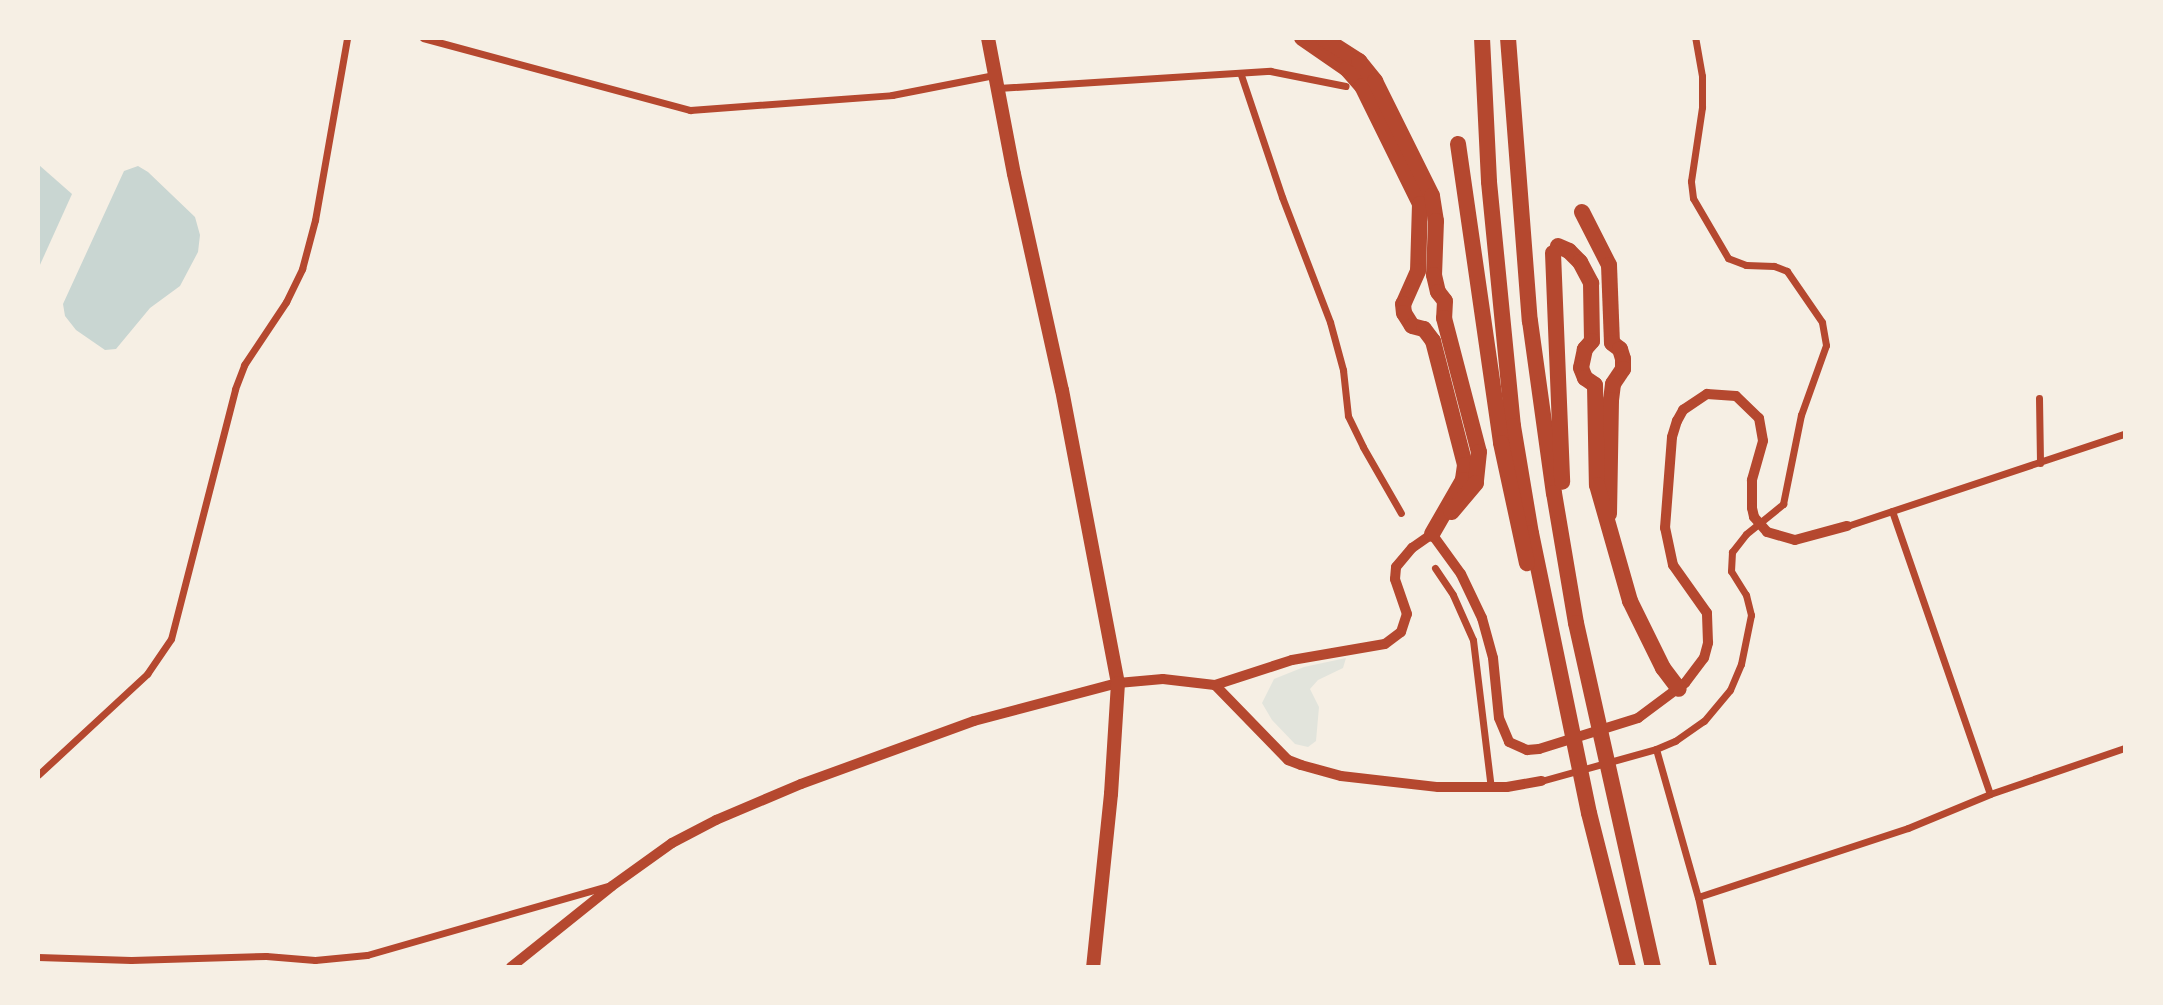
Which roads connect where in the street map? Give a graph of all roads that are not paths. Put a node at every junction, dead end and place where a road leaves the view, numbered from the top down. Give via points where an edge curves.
1 (347, 38) edge
2 (423, 38) edge
3 (988, 38) edge
4 (1302, 38) edge
5 (1323, 38) edge
6 (1482, 38) edge
7 (1508, 38) edge
8 (1695, 38) edge
9 (1241, 75) junction
10 (996, 82) junction
11 (1346, 86) dead end
12 (1458, 144) dead end
13 (1582, 212) dead end
14 (2039, 398) dead end
15 (2124, 434) edge
16 (2040, 463) junction
17 (1892, 511) junction
18 (1401, 513) dead end
19 (1608, 523) junction
20 (1760, 524) junction
21 (1847, 526) joint
22 (1432, 534) junction
23 (1435, 568) dead end
24 (1576, 623) junction
25 (1554, 645) junction
26 (1118, 683) junction
27 (1215, 685) junction
28 (1679, 689) junction
29 (2124, 748) edge
30 (1656, 750) junction
31 (38, 775) edge
32 (1541, 781) joint
33 (1492, 788) junction
34 (1990, 794) junction
35 (612, 886) junction
36 (1698, 897) junction
37 (38, 957) edge
38 (511, 967) edge
39 (1093, 967) edge
40 (1628, 967) edge
41 (1653, 967) edge
42 (1713, 967) edge

1 - 31 street via 302,269 244,365 235,389 171,639 147,674
2 - 10 street via 690,110
3 - 10 main road
4 - 22 highway via 1347,69 1362,86 1420,204 1418,271 1403,304 1404,313 1412,326 1424,329 1433,341 1465,465 1463,480
5 - 22 highway via 1359,61 1375,81 1435,208 1434,275 1445,301 1444,318 1480,467 1476,482
6 - 25 highway via 1489,181 1513,426
7 - 24 highway via 1530,321
8 - 20 street via 1702,107 1691,181 1693,198 1728,258 1787,271 1822,322 1826,345 1801,415 1783,504
9 - 10 street
9 - 11 street via 1270,71
9 - 18 street via 1330,322 1343,370 1348,416
10 - 26 main road
12 - 25 highway via 1501,443 1538,604
13 - 19 highway via 1609,265 1612,343 1620,348 1623,359 1611,400
14 - 16 street
15 - 16 street
16 - 17 street
17 - 21 street
17 - 34 street
19 - 24 highway via 1597,485 1595,385 1581,368 1592,341 1591,284 1569,251 1556,250 1562,488
19 - 28 highway via 1642,628
20 - 21 street via 1780,538 1795,540
20 - 28 street via 1751,495 1763,441 1759,418 1736,396 1707,394 1683,410 1672,437 1666,543 1673,565 1707,613 1710,628 1704,658
20 - 30 street via 1737,542 1730,563 1751,615 1741,664 1730,690 1704,721
22 - 27 street via 1396,567 1395,579 1407,614 1395,638 1372,647 1271,665
22 - 28 street via 1461,574 1482,618 1490,642 1503,732 1516,747 1539,749 1620,725
23 - 33 street via 1473,640
24 - 41 highway
25 - 40 highway via 1589,813
26 - 27 street via 1163,679
26 - 35 street via 974,721 801,784 683,837
26 - 39 main road
27 - 33 street via 1288,760 1301,765 1354,778
29 - 34 street
30 - 32 street
30 - 36 street
32 - 33 street
34 - 36 street via 1908,828
35 - 37 street via 367,955 315,960
35 - 38 street
36 - 42 street

